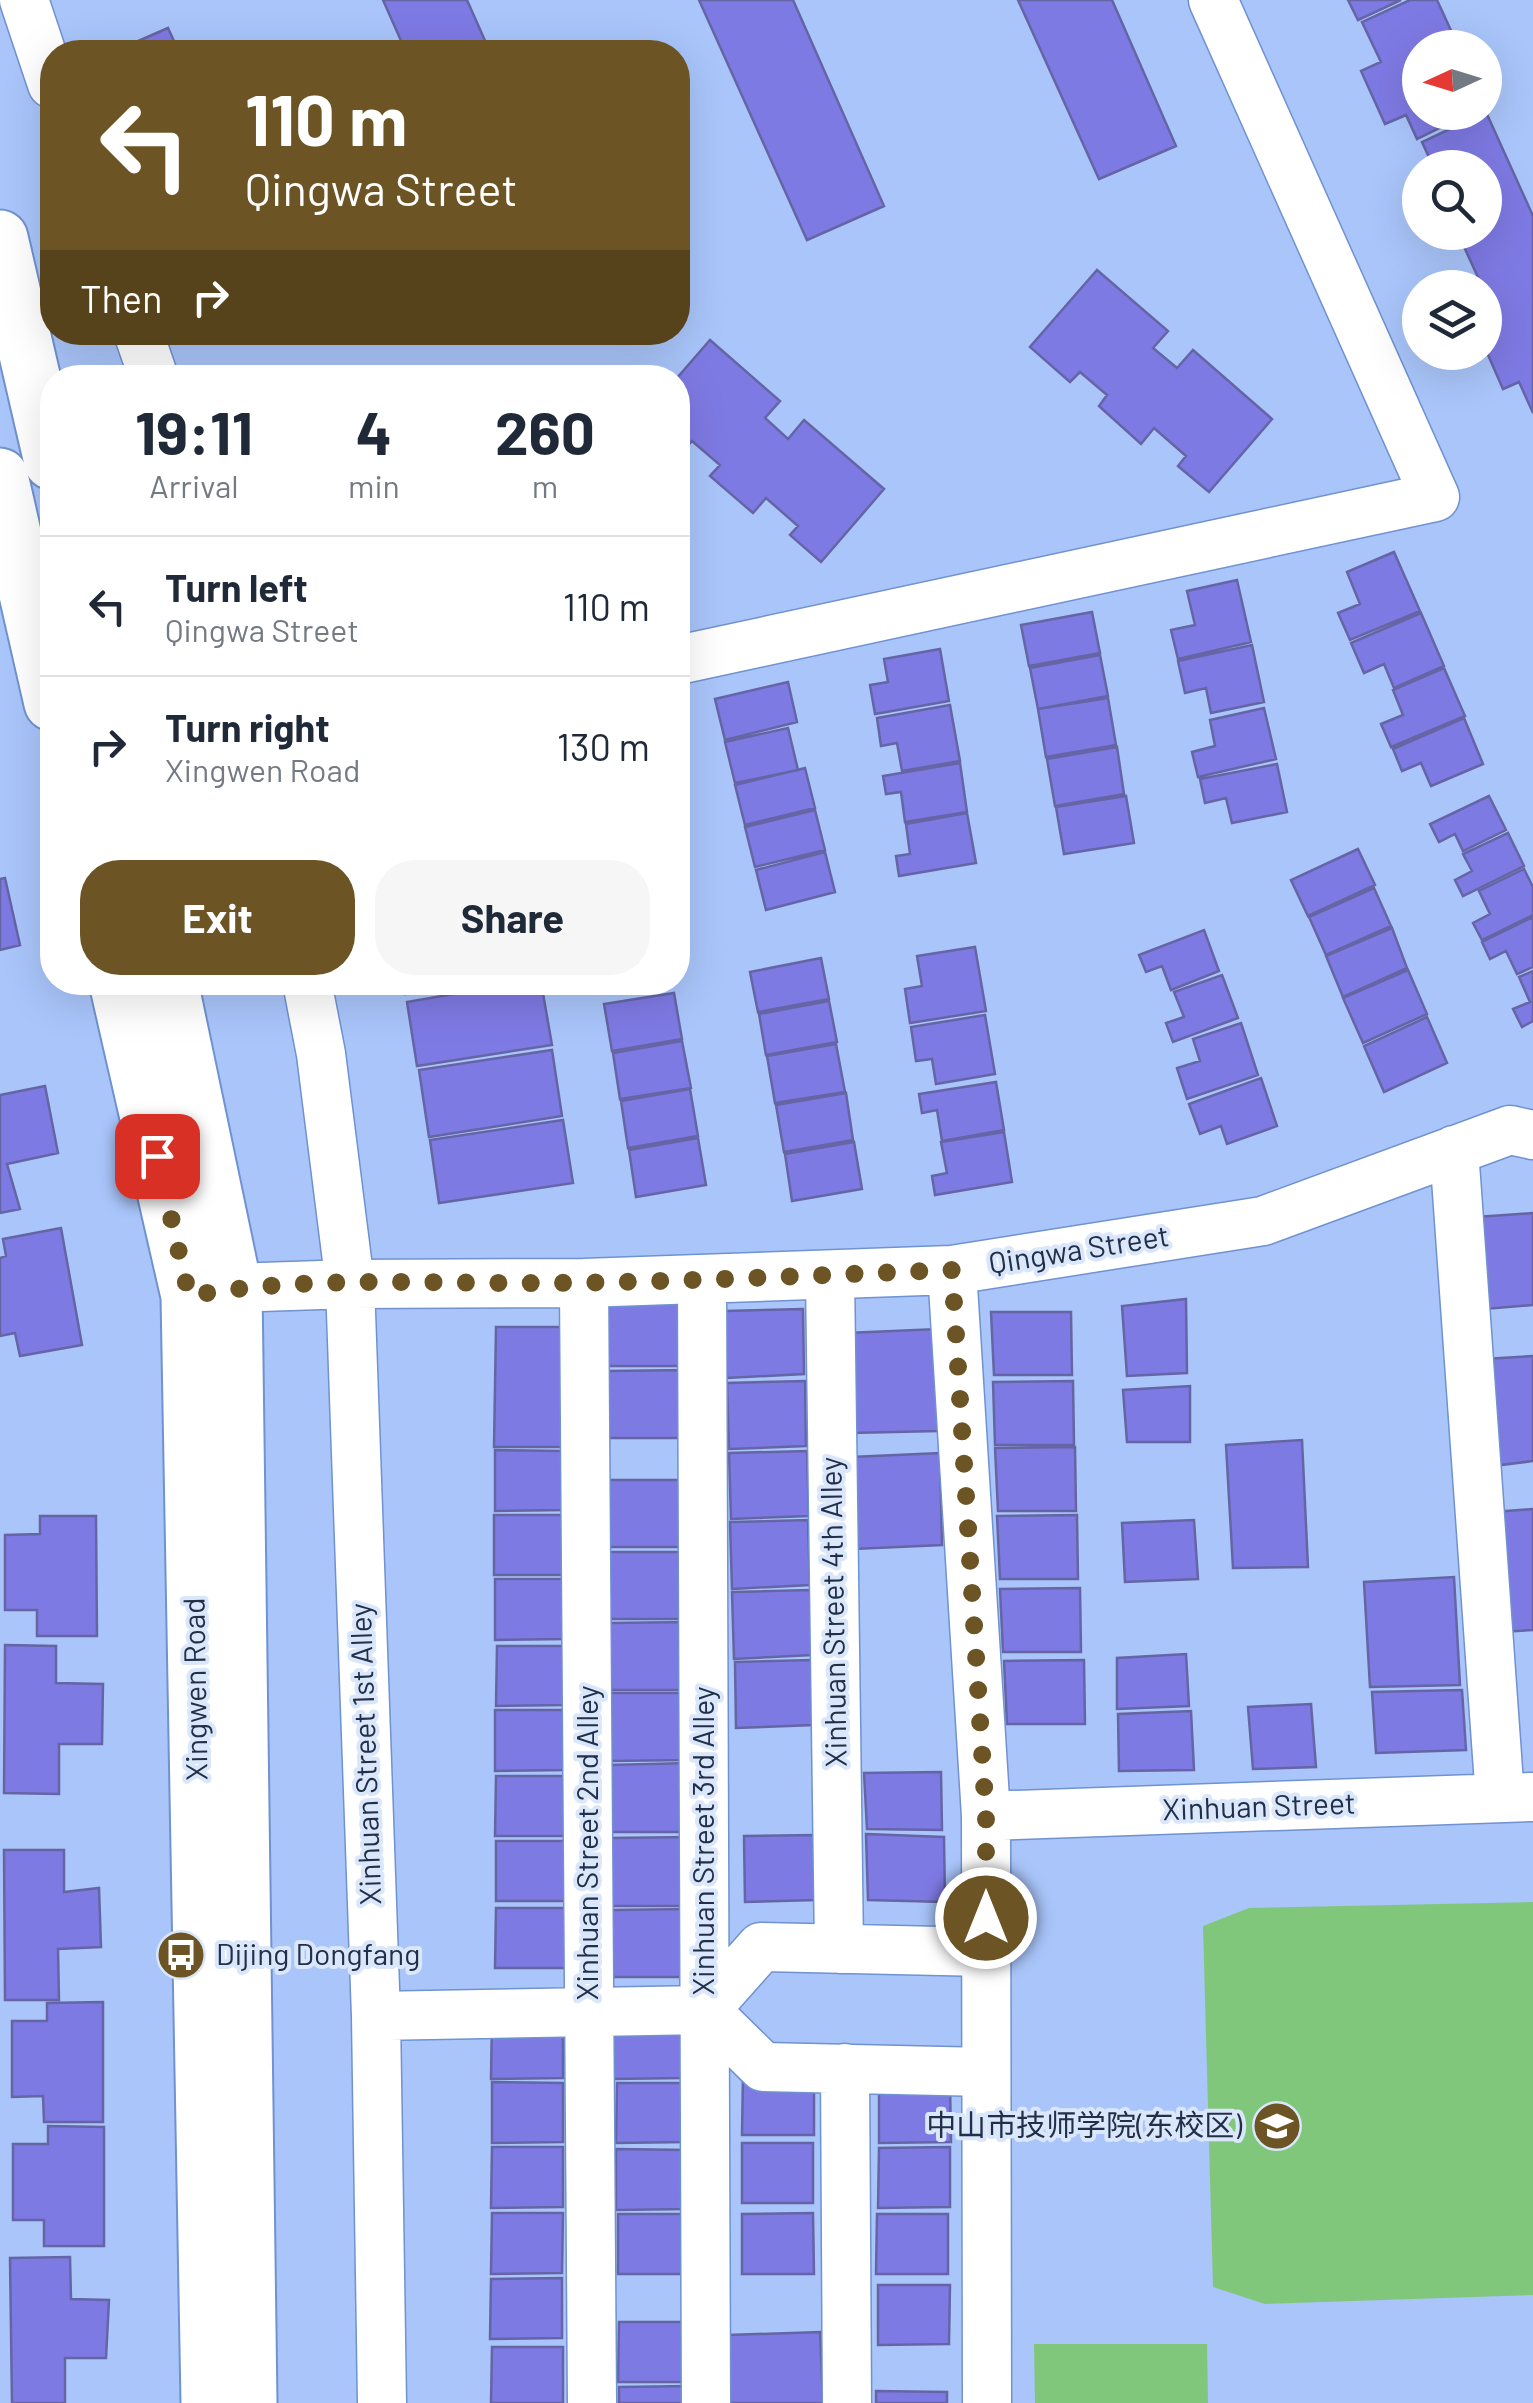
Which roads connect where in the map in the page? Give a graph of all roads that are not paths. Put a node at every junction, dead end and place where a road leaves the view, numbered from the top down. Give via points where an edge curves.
1 (24, 0) edge
2 (1213, 0) edge
3 (40, 48) edge
4 (0, 238) edge
5 (40, 410) edge
6 (0, 476) edge
7 (40, 651) edge
8 (690, 657) edge
9 (121, 995) edge
10 (172, 995) edge
11 (310, 995) edge
12 (1533, 1135) edge
13 (1454, 1150) junction
14 (952, 1270) junction
15 (830, 1274) junction
16 (702, 1279) junction
17 (584, 1283) junction
18 (350, 1284) junction
19 (212, 1292) junction
20 (1517, 1797) edge
21 (986, 1816) junction
22 (839, 1949) junction
23 (986, 1952) junction
24 (705, 2010) junction
25 (589, 2012) junction
26 (376, 2016) junction
27 (844, 2068) junction
28 (986, 2072) junction
29 (209, 2403) edge
30 (249, 2403) edge
31 (382, 2403) edge
32 (592, 2403) edge
33 (706, 2403) edge
34 (846, 2403) edge
35 (987, 2403) edge

1 - 3 street
2 - 8 street via 1435,497
4 - 5 main road
6 - 7 main road
9 - 19 main road, Xingwen Road
10 - 19 main road, Xingwen Road
11 - 18 street, Xinhuan Street 1st Alley
12 - 13 street, Qingwa Street via 1510,1130
13 - 14 street, Qingwa Street via 1263,1222
13 - 20 street
14 - 15 street, Qingwa Street
14 - 21 street
15 - 16 street, Qingwa Street
15 - 22 street, Xinhuan Street 4th Alley
16 - 17 street, Qingwa Street
16 - 24 street, Xinhuan Street 3rd Alley
17 - 18 street, Qingwa Street
17 - 25 street, Xinhuan Street 2nd Alley
18 - 19 street, Qingwa Street
18 - 26 street, Xinhuan Street 1st Alley
19 - 29 main road, Xingwen Road
19 - 30 main road, Xingwen Road
20 - 21 street, Xinhuan Street
21 - 23 street
22 - 23 street
22 - 24 street via 761,1948
23 - 28 street
24 - 25 street
24 - 27 street via 763,2067
24 - 33 street, Xinhuan Street 3rd Alley
25 - 26 street
25 - 32 street, Xinhuan Street 2nd Alley
26 - 31 street, Xinhuan Street 1st Alley
27 - 28 street
27 - 34 street
28 - 35 street

